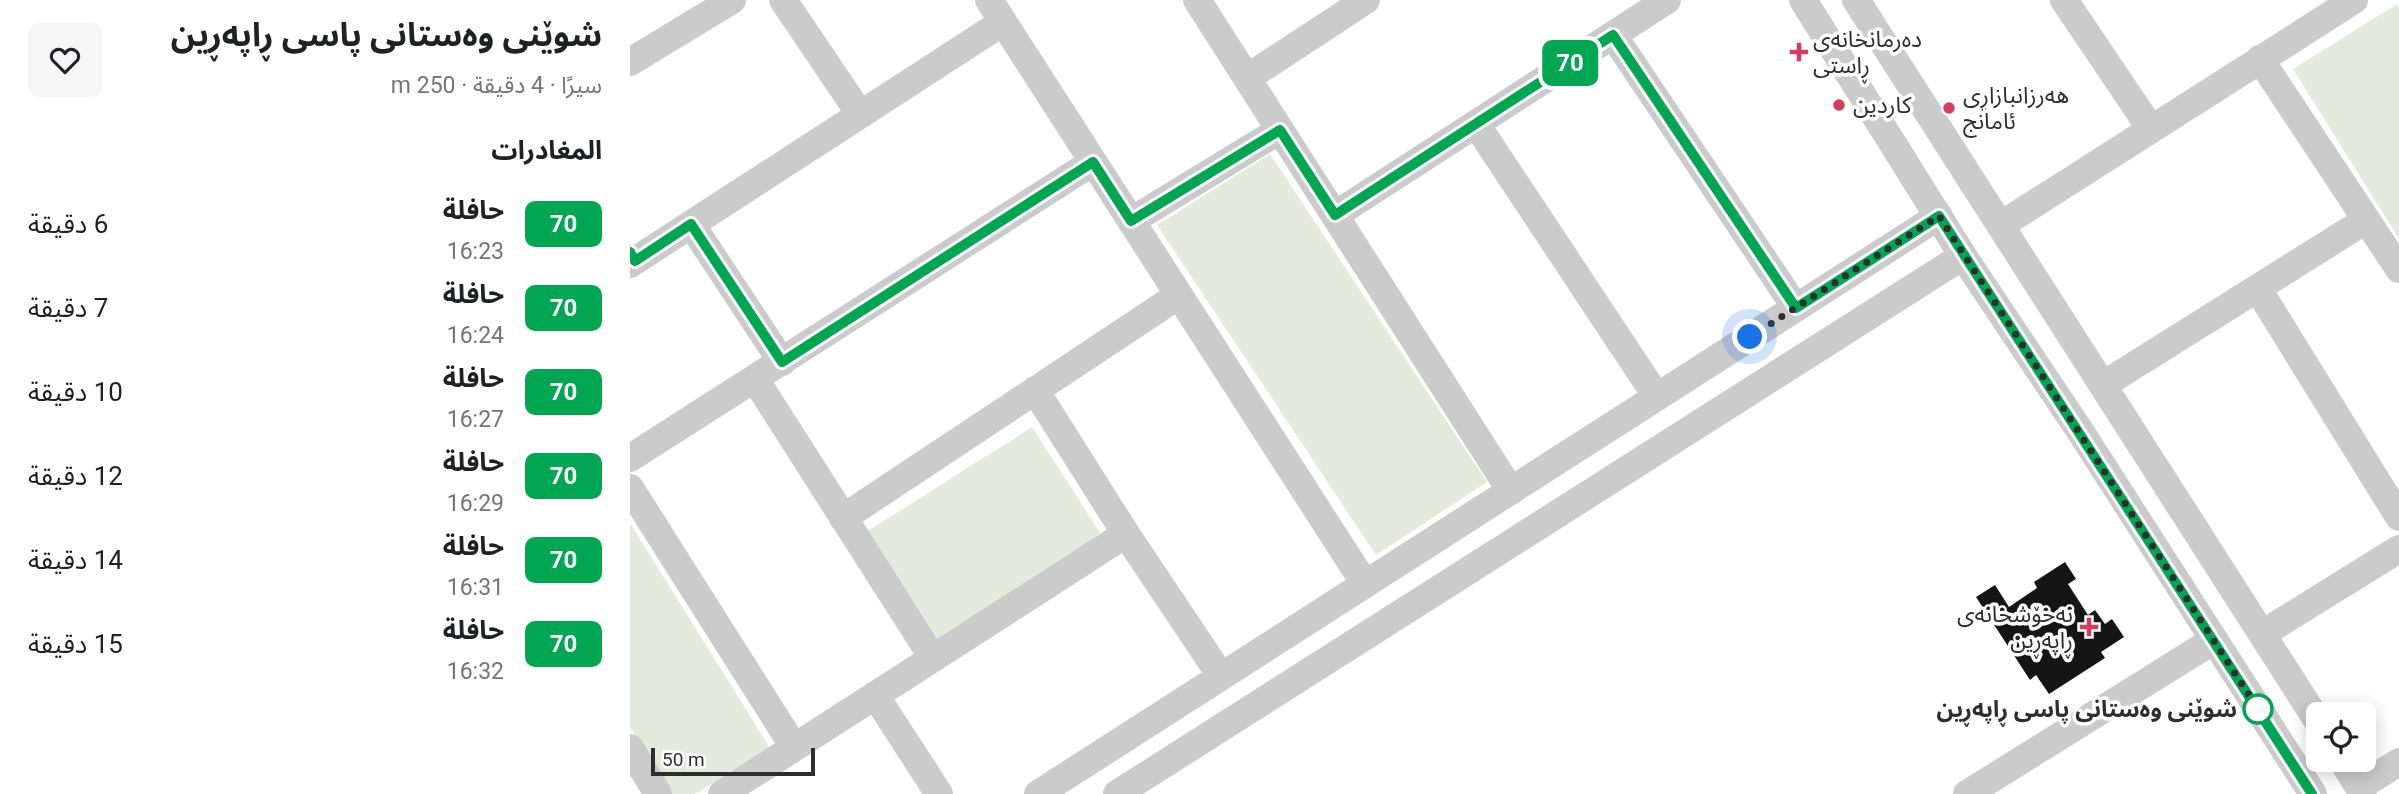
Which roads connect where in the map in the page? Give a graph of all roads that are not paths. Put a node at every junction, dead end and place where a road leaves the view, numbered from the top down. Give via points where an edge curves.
1 (732, 0) edge
2 (783, 0) edge
3 (1197, 0) edge
4 (1366, 0) edge
5 (1667, 0) edge
6 (1803, 0) edge
7 (1856, 0) edge
8 (2064, 0) edge
9 (2336, 5) edge
10 (996, 11) edge
11 (1613, 35) junction
12 (2260, 59) junction
13 (630, 62) edge
14 (1247, 78) junction
15 (860, 114) junction
16 (1476, 124) junction
17 (2151, 129) junction
18 (1280, 130) junction
19 (1093, 162) junction
20 (1335, 215) junction
21 (1939, 216) junction
22 (2367, 220) junction
23 (1131, 221) junction
24 (691, 224) junction
25 (2001, 225) junction
26 (1963, 256) junction
27 (632, 259) edge
28 (2399, 269) edge
29 (2258, 289) junction
30 (1179, 295) junction
31 (1796, 308) junction
32 (782, 362) junction
33 (755, 379) junction
34 (2103, 385) junction
35 (1035, 390) junction
36 (1657, 397) junction
37 (630, 458) edge
38 (630, 488) edge
39 (1511, 491) junction
40 (2399, 517) edge
41 (843, 518) junction
42 (1126, 534) junction
43 (2399, 549) edge
44 (1411, 555) junction
45 (1365, 584) junction
46 (1436, 591) junction
47 (2262, 634) junction
48 (2214, 640) junction
49 (933, 658) junction
50 (1222, 676) junction
51 (875, 695) junction
52 (2306, 703) edge
53 (794, 747) junction
54 (630, 748) edge
55 (2399, 762) edge
56 (2349, 772) edge
57 (2361, 791) edge
58 (658, 794) edge
59 (722, 794) edge
60 (939, 794) edge
61 (1038, 794) edge
62 (1117, 794) edge
63 (1967, 794) edge
64 (2312, 794) edge

1 - 13 street
2 - 15 street
3 - 14 street
4 - 14 street
5 - 11 street
6 - 21 street
7 - 25 street
8 - 17 street
9 - 12 street
10 - 15 street
10 - 19 street
11 - 16 street
11 - 31 street
12 - 17 street
12 - 22 street
14 - 18 street
15 - 24 street
16 - 20 street
16 - 36 street
17 - 25 street
18 - 20 street
18 - 23 street
19 - 23 street
19 - 32 street
20 - 39 street
21 - 26 street
21 - 31 street
22 - 28 street
22 - 29 street
23 - 30 street
24 - 27 street
24 - 32 street
25 - 34 street
26 - 46 street
26 - 48 street
29 - 34 street
29 - 40 street
30 - 35 street
30 - 45 street
31 - 36 street
32 - 33 street
33 - 37 street
33 - 41 street
34 - 47 street
35 - 41 street
35 - 42 street
36 - 39 street
38 - 53 street
39 - 44 street
41 - 49 street
42 - 49 street
42 - 50 street
43 - 47 street
44 - 45 street
44 - 46 street
45 - 50 street
46 - 62 street
47 - 52 street
48 - 63 street
48 - 64 street
49 - 51 street
50 - 61 street
51 - 53 street
51 - 60 street
53 - 59 street
54 - 58 street
55 - 57 street
56 - 57 street

